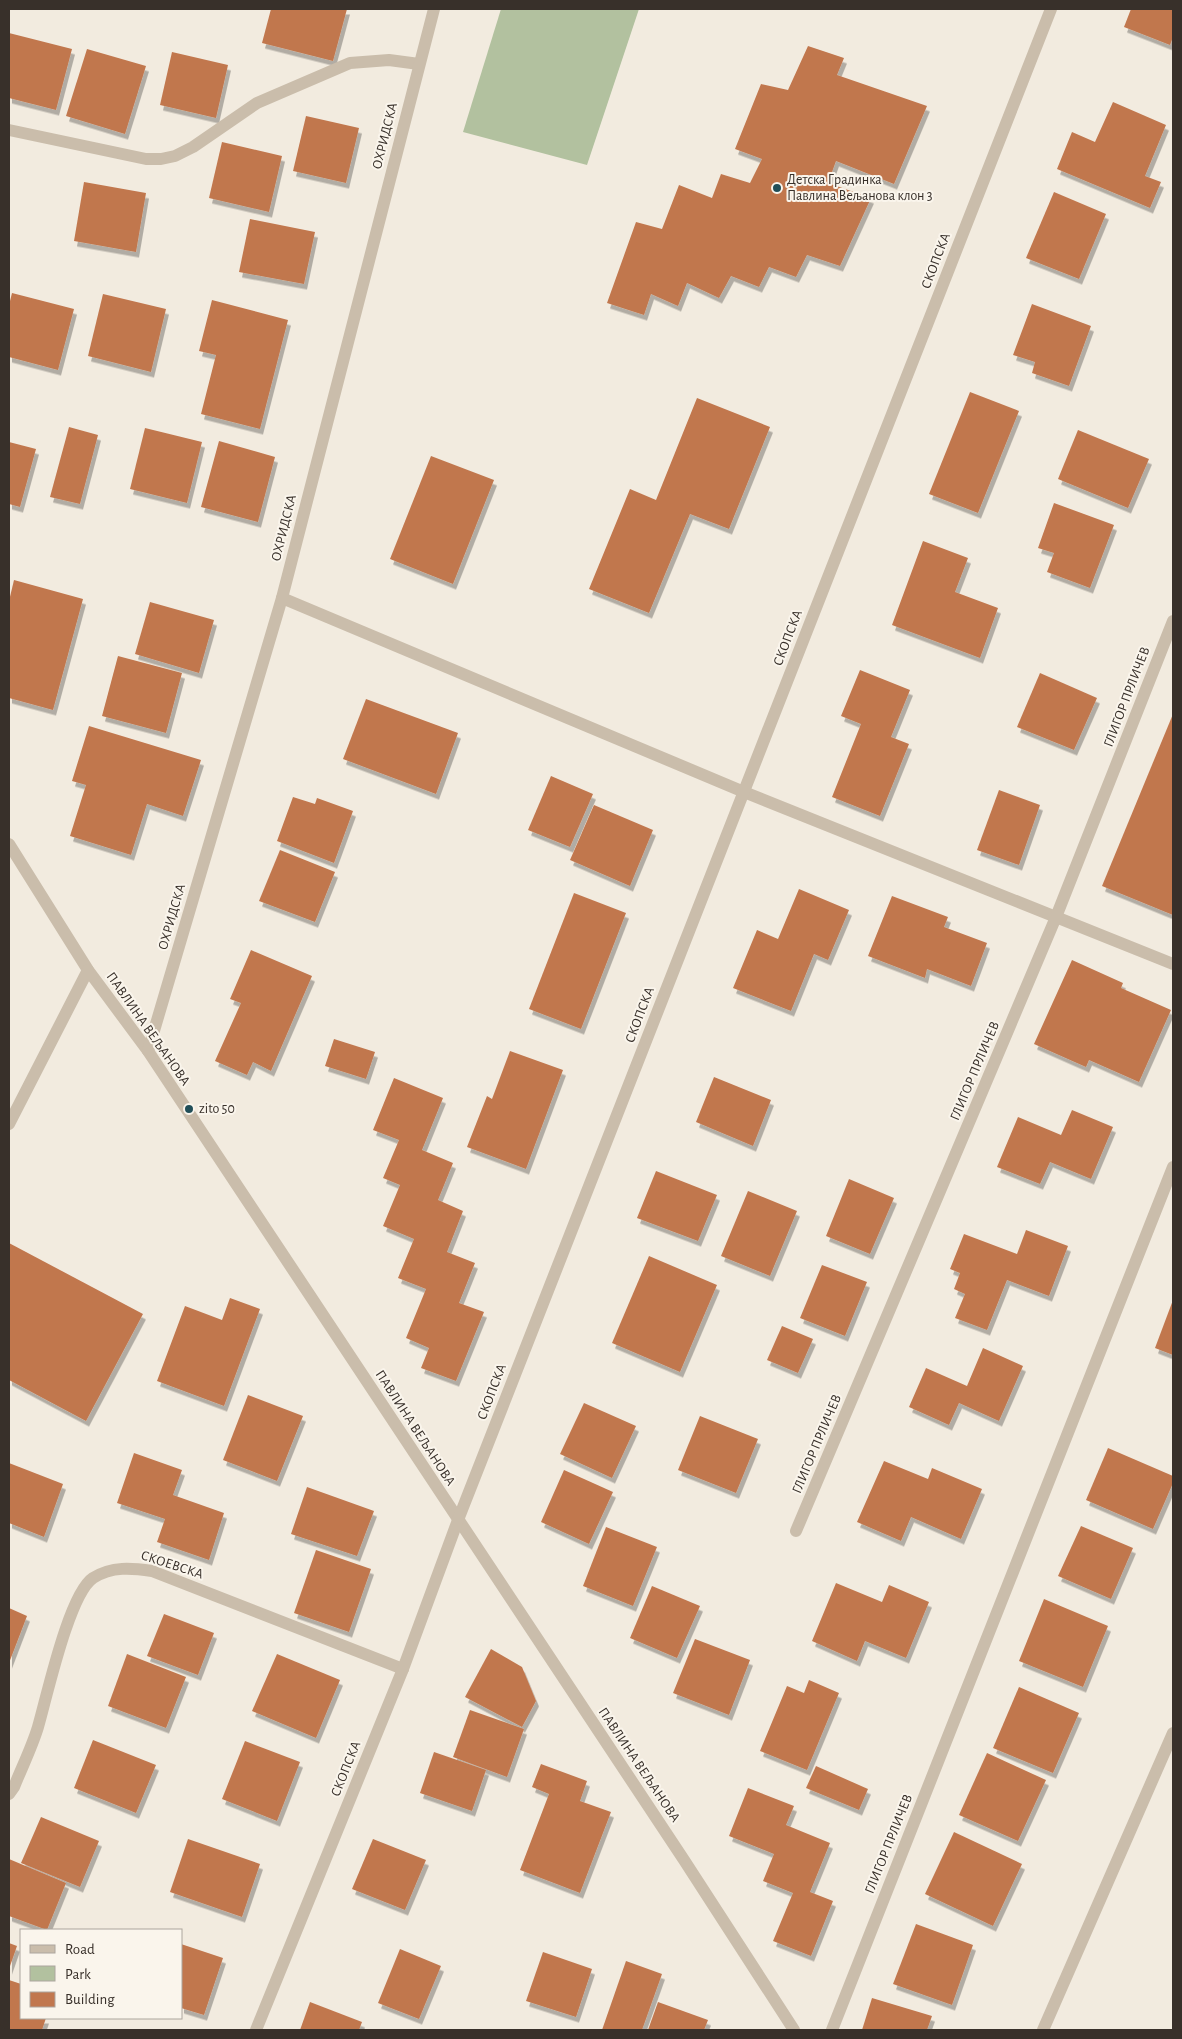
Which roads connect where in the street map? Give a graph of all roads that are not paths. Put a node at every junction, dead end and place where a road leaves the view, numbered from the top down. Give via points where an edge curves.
1 (434, 9) edge
2 (1051, 9) edge
3 (419, 64) junction
4 (9, 130) edge
5 (282, 598) junction
6 (1173, 621) edge
7 (744, 792) junction
8 (9, 844) edge
9 (1056, 917) junction
10 (1173, 964) edge
11 (88, 970) junction
12 (148, 1051) junction
13 (9, 1124) edge
14 (1173, 1167) edge
15 (458, 1520) junction
16 (796, 1531) dead end
17 (403, 1669) junction
18 (1173, 1733) edge
19 (9, 1794) edge
20 (256, 2030) edge
21 (794, 2030) edge
22 (832, 2030) edge
23 (1043, 2030) edge

1 - 3 street, ОХРИДСКА
2 - 7 street, СКОПСКА
3 - 4 street via 389,60 350,63 257,103 193,147 161,159 146,159
3 - 5 street, ОХРИДСКА
5 - 7 street
5 - 12 street, ОХРИДСКА
6 - 9 street, ГЛИГОР ПРЛИЧЕВ
7 - 9 street
7 - 15 street, СКОПСКА
8 - 11 street, ПАВЛИНА ВЕЉАНОВА
9 - 10 street
9 - 16 street, ГЛИГОР ПРЛИЧЕВ
11 - 12 street, ПАВЛИНА ВЕЉАНОВА
11 - 13 street
12 - 15 street, ПАВЛИНА ВЕЉАНОВА
14 - 22 street, ГЛИГОР ПРЛИЧЕВ
15 - 17 street, СКОПСКА
15 - 21 street, ПАВЛИНА ВЕЉАНОВА
17 - 19 street, СКОЕВСКА via 152,1571 129,1567 109,1570 92,1578 77,1597 37,1729
17 - 20 street, СКОПСКА
18 - 23 street

